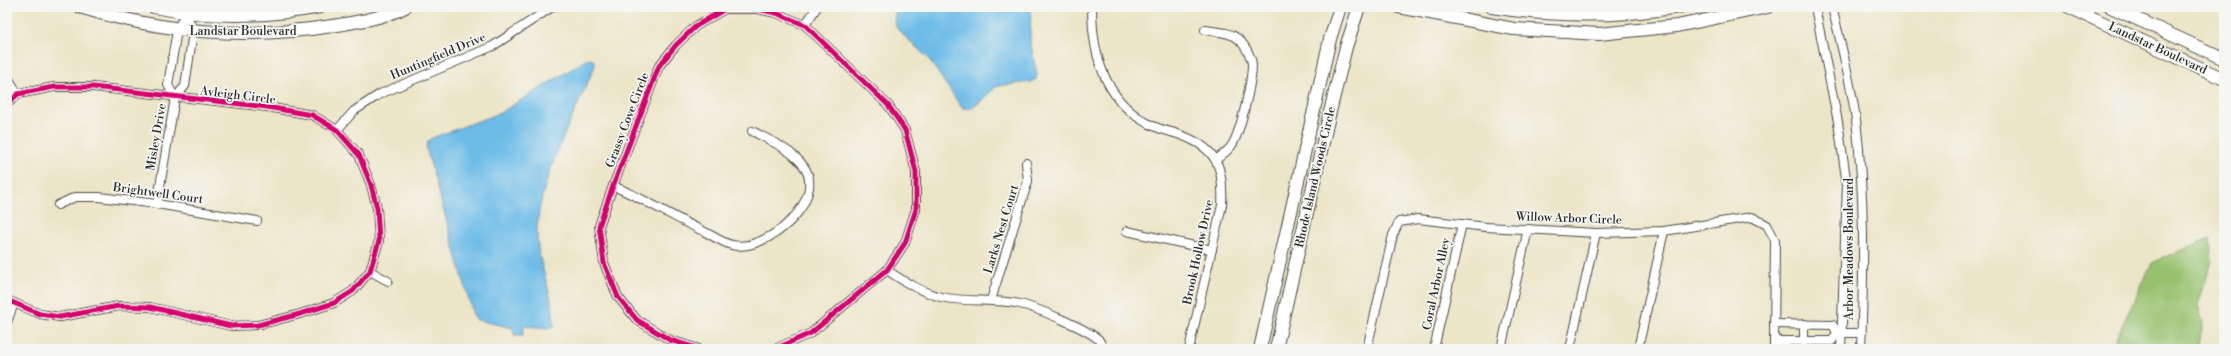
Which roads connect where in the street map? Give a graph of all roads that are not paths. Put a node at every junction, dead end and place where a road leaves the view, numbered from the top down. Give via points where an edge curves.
1 (80, 7) edge
2 (154, 7) edge
3 (320, 7) edge
4 (405, 7) edge
5 (552, 7) edge
6 (816, 7) edge
7 (1092, 7) edge
8 (1340, 7) edge
9 (1359, 7) edge
10 (1399, 7) edge
11 (1492, 7) edge
12 (1679, 7) edge
13 (1768, 7) edge
14 (1815, 7) edge
15 (1832, 7) edge
16 (2070, 7) edge
17 (2111, 7) edge
18 (724, 8) edge
19 (186, 12) junction
20 (805, 25) junction
21 (177, 30) junction
22 (1205, 30) dead end
23 (193, 32) junction
24 (2224, 59) edge
25 (7, 76) edge
26 (2224, 79) edge
27 (18, 94) junction
28 (175, 98) junction
29 (7, 104) edge
30 (337, 130) junction
31 (752, 131) dead end
32 (1217, 159) junction
33 (1026, 163) dead end
34 (613, 186) junction
35 (157, 204) junction
36 (58, 205) dead end
37 (256, 221) dead end
38 (1462, 224) junction
39 (1528, 229) junction
40 (1127, 231) dead end
41 (1664, 231) junction
42 (1596, 233) junction
43 (1212, 250) junction
44 (887, 270) junction
45 (370, 271) junction
46 (388, 281) dead end
47 (991, 300) junction
48 (11, 301) edge
49 (7, 322) edge
50 (1774, 324) junction
51 (1804, 324) junction
52 (1840, 333) junction
53 (1862, 333) junction
54 (1804, 342) junction
55 (1774, 345) edge
56 (699, 349) edge
57 (775, 349) edge
58 (1104, 349) edge
59 (1188, 349) edge
60 (1260, 349) edge
61 (1276, 349) edge
62 (1367, 349) edge
63 (1434, 349) edge
64 (1502, 349) edge
65 (1570, 349) edge
66 (1638, 349) edge
67 (1841, 349) edge
68 (1861, 349) edge

1 - 21 main road, Landstar Boulevard via 121,20
2 - 19 main road, Landstar Boulevard
3 - 19 main road, Landstar Boulevard via 244,15
4 - 23 main road, Landstar Boulevard via 352,23 293,32
5 - 30 street, Huntingfield Drive via 493,46 380,94 354,111
6 - 20 street
7 - 32 street via 1092,32 1098,62 1111,88 1129,109 1151,125 1199,142
8 - 60 main road, Rhode Island Woods Circle via 1328,47
9 - 61 main road, Rhode Island Woods Circle via 1328,116
10 - 13 main road via 1514,29 1598,34 1677,26
11 - 12 main road via 1599,14
14 - 52 street, Arbor Meadows Boulevard via 1838,122 1847,185
15 - 53 street, Arbor Meadows Boulevard via 1855,115 1860,164 1864,221
16 - 26 main road, Landstar Boulevard
17 - 24 main road, Landstar Boulevard
18 - 20 street, Grassy Cove Circle via 758,9 776,13
18 - 34 street, Grassy Cove Circle via 696,26 659,66
19 - 21 street, Misley Drive
19 - 23 street, Misley Drive
20 - 44 street, Grassy Cove Circle via 888,105 905,130 916,172 916,209 905,243
21 - 23 main road, Landstar Boulevard
21 - 28 street, Misley Drive via 168,85
22 - 32 street via 1227,33 1238,39 1246,48 1252,63 1239,130 1232,145
23 - 28 street, Misley Drive via 185,86
25 - 27 street
27 - 28 street, Avleigh Circle via 54,87 85,87
27 - 29 street
28 - 30 street, Avleigh Circle via 312,115
28 - 35 street, Misley Drive
30 - 45 street, Avleigh Circle via 359,155 377,208 379,241
31 - 34 street via 791,154 802,164 810,179 808,197 800,211 770,237 751,245 732,245
32 - 43 street, Brook Hollow Drive via 1223,192
33 - 47 street, Larks Nest Court via 1028,181
34 - 56 street, Grassy Cove Circle via 600,226 604,263 618,297 637,320 670,340
35 - 36 street, Brightwell Court via 99,197 75,197
35 - 37 street, Brightwell Court
38 - 39 street, Willow Arbor Circle
38 - 62 street, Willow Arbor Circle via 1418,219 1399,222 1393,235
38 - 63 street, Coral Arbor Alley
39 - 42 street, Willow Arbor Circle
39 - 64 street
40 - 43 street
41 - 42 street, Willow Arbor Circle
41 - 50 street, Willow Arbor Circle via 1752,217 1767,225 1775,240
41 - 66 street
42 - 65 street
43 - 59 street, Brook Hollow Drive
44 - 47 street via 910,286 940,296 961,300
44 - 57 street, Grassy Cove Circle via 811,333
45 - 46 street
45 - 48 street, Avleigh Circle via 354,291 334,303 258,324 231,326 150,307 119,306 60,317 40,314
47 - 58 street via 1020,304 1065,322 1098,339
48 - 49 street
50 - 51 street
50 - 55 street, Willow Arbor Circle
51 - 52 street via 1833,325
51 - 54 street
52 - 53 street
52 - 54 street via 1832,341
52 - 67 street, Arbor Meadows Boulevard
53 - 68 street, Arbor Meadows Boulevard
54 - 55 street

